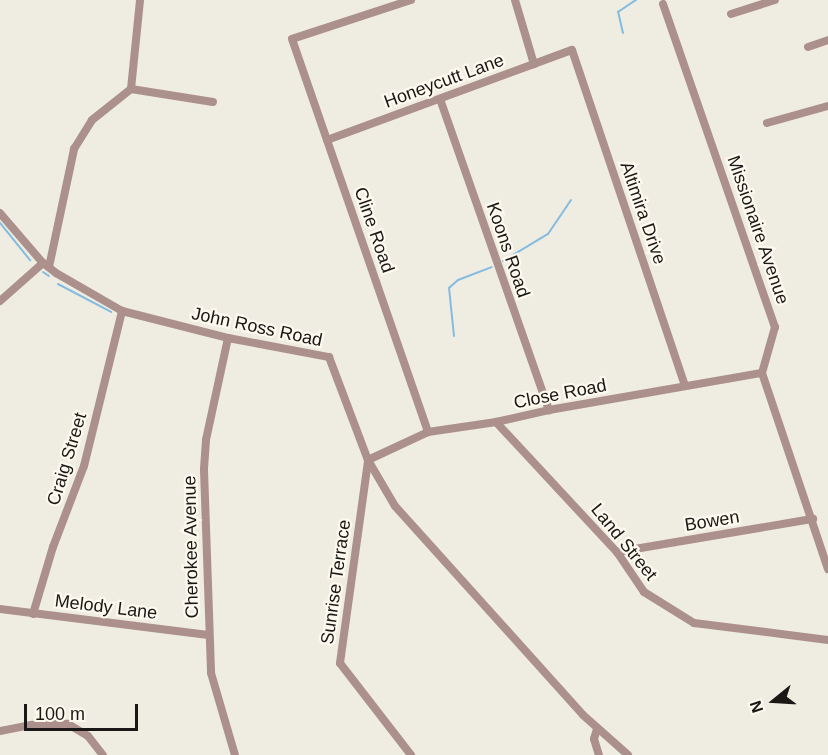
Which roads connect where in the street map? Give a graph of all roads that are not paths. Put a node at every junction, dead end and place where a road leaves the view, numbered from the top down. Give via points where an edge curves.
1 (140, 0) edge
2 (515, 0) edge
3 (775, 0) edge
4 (407, 1) edge
5 (663, 4) dead end
6 (731, 14) dead end
7 (828, 40) edge
8 (808, 46) dead end
9 (572, 50) joint
10 (534, 64) junction
11 (131, 89) junction
12 (440, 99) junction
13 (213, 102) dead end
14 (828, 106) edge
15 (767, 123) dead end
16 (327, 140) junction
17 (0, 213) edge
18 (46, 265) junction
19 (0, 301) edge
20 (122, 311) junction
21 (228, 338) junction
22 (762, 373) junction
23 (685, 386) junction
24 (549, 410) junction
25 (496, 422) junction
26 (428, 432) junction
27 (368, 460) junction
28 (813, 519) junction
29 (617, 552) junction
30 (827, 565) edge
31 (0, 609) edge
32 (33, 614) junction
33 (208, 634) junction
34 (828, 640) edge
35 (597, 729) junction
36 (0, 731) edge
37 (103, 755) edge
38 (235, 755) edge
39 (411, 755) edge
40 (599, 755) edge
41 (628, 755) edge

1 - 11 street
2 - 10 street
3 - 6 street
4 - 16 street, Cline Road via 292,39
5 - 22 street, Missionaire Avenue via 776,327
7 - 8 street
9 - 10 street, Honeycutt Lane
9 - 23 street, Altimira Drive
10 - 12 street, Honeycutt Lane
11 - 13 street
11 - 18 street via 92,120 74,149 54,256
12 - 16 street, Honeycutt Lane
12 - 24 street, Koons Road
14 - 15 street
16 - 26 street, Cline Road
17 - 18 street, John Ross Road
18 - 19 street
18 - 20 street, John Ross Road
20 - 21 street, John Ross Road
20 - 32 street, Craig Street via 84,466
21 - 27 street, John Ross Road via 329,357
21 - 33 street, Cherokee Avenue via 206,440
22 - 23 street, Close Road
22 - 28 street
23 - 24 street, Close Road
24 - 25 street, Close Road
25 - 26 street, Close Road
25 - 29 street, Land Street
26 - 27 street, Close Road
27 - 35 street, John Ross Road via 395,506
27 - 39 street, Sunrise Terrace via 340,663
28 - 29 street, Bowen
28 - 30 street
29 - 34 street, Land Street via 644,592 694,623
31 - 32 street, Melody Lane
32 - 33 street, Melody Lane
33 - 38 street, Cherokee Avenue via 211,674
35 - 40 street via 594,739
35 - 41 street, John Ross Road
36 - 37 street via 68,724 88,736

